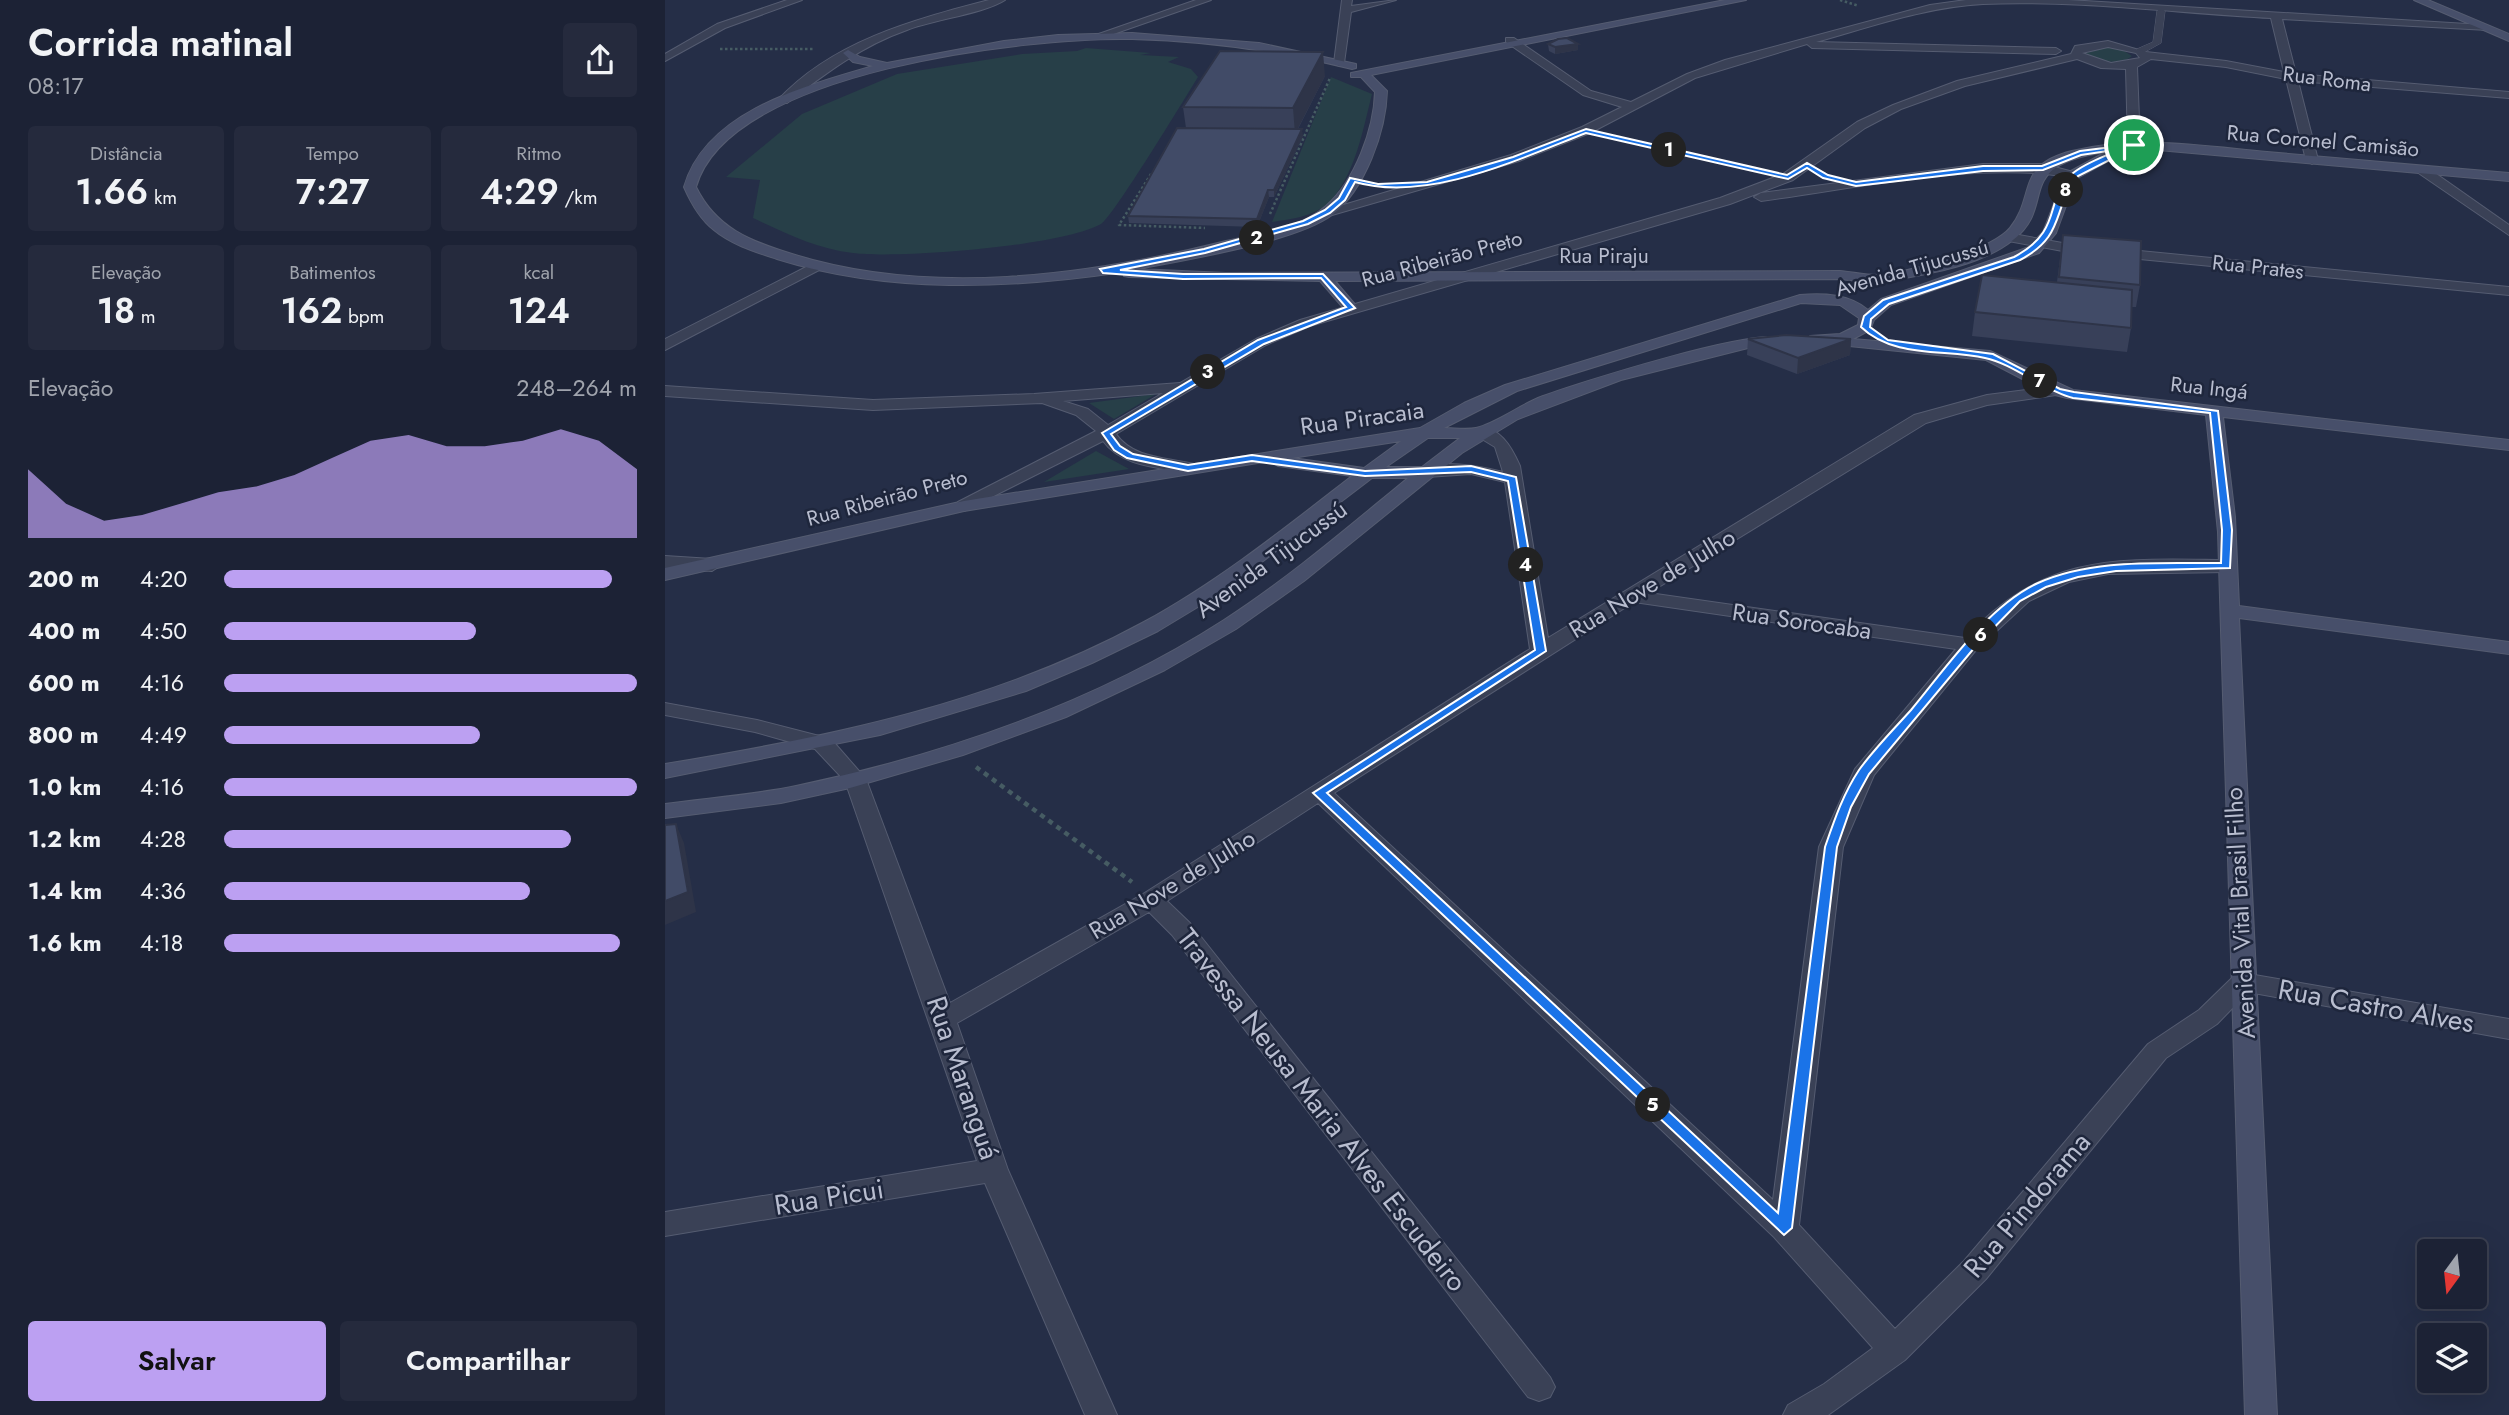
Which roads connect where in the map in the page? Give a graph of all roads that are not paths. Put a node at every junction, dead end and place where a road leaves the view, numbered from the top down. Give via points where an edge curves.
1 (755, 0) edge
2 (797, 0) edge
3 (1000, 0) edge
4 (1206, 0) edge
5 (1391, 0) edge
6 (1712, 0) edge
7 (1741, 0) edge
8 (2419, 0) edge
9 (1347, 5) edge
10 (2161, 11) dead end
11 (2276, 16) junction
12 (1138, 23) junction
13 (721, 26) junction
14 (1851, 28) junction
15 (2484, 28) junction
16 (1098, 36) junction
17 (1143, 37) junction
18 (2509, 38) edge
19 (1513, 42) junction
20 (1792, 44) junction
21 (1879, 48) junction
22 (1988, 50) junction
23 (852, 51) junction
24 (2143, 53) junction
25 (2077, 54) junction
26 (665, 58) edge
27 (889, 65) junction
28 (2131, 65) junction
29 (1336, 66) junction
30 (2016, 69) junction
31 (1372, 70) junction
32 (2290, 76) junction
33 (1575, 86) junction
34 (2509, 95) edge
35 (783, 101) junction
36 (1632, 106) junction
37 (1613, 116) junction
38 (2134, 145) junction
39 (2312, 160) junction
40 (2043, 168) junction
41 (2421, 169) junction
42 (1816, 171) junction
43 (2075, 174) junction
44 (2509, 177) edge
45 (1353, 179) junction
46 (1427, 184) junction
47 (1856, 184) junction
48 (1725, 201) junction
49 (1327, 212) junction
50 (2509, 231) edge
51 (2008, 237) junction
52 (2041, 243) junction
53 (1205, 251) junction
54 (816, 266) junction
55 (1103, 271) junction
56 (1323, 276) junction
57 (1468, 276) junction
58 (1770, 276) junction
59 (1226, 277) junction
60 (1877, 279) junction
61 (2509, 291) edge
62 (1809, 298) junction
63 (1781, 305) junction
64 (1351, 308) junction
65 (1866, 323) junction
66 (1804, 337) junction
67 (665, 345) edge
68 (1914, 348) junction
69 (1182, 387) junction
70 (665, 391) edge
71 (2057, 391) junction
72 (1034, 399) junction
73 (2214, 411) junction
74 (1106, 433) junction
75 (1419, 433) junction
76 (1480, 433) junction
77 (2509, 445) edge
78 (1252, 458) junction
79 (1188, 468) junction
80 (1427, 472) junction
81 (1365, 473) junction
82 (1512, 479) junction
83 (964, 506) junction
84 (665, 562) edge
85 (712, 565) junction
86 (2226, 566) junction
87 (665, 574) edge
88 (1632, 596) junction
89 (2229, 611) junction
90 (1971, 645) junction
91 (2509, 648) edge
92 (1540, 651) junction
93 (665, 709) edge
94 (823, 744) junction
95 (665, 771) edge
96 (855, 779) junction
97 (1319, 793) junction
98 (665, 811) edge
99 (1151, 900) junction
100 (2243, 982) junction
101 (943, 1018) junction
102 (2509, 1030) edge
103 (994, 1170) junction
104 (665, 1224) edge
105 (1784, 1228) junction
106 (1894, 1350) junction
107 (1539, 1387) dead end
108 (1101, 1415) edge
109 (1799, 1415) edge
110 (2260, 1415) edge

1 - 13 street
2 - 13 street
3 - 23 street via 914,24
4 - 12 street
5 - 9 street
6 - 19 street
7 - 19 street
8 - 15 street
9 - 29 street
10 - 24 lane via 2157,43
11 - 14 street via 2006,0 1930,8
11 - 15 street
11 - 32 street
12 - 16 street
12 - 17 street
13 - 26 street
14 - 20 street
14 - 21 street via 1854,39
15 - 18 street
16 - 17 street
16 - 27 street via 1000,45
17 - 29 street via 1243,43
19 - 31 street
19 - 33 street
20 - 21 street
20 - 36 street via 1708,69
21 - 22 street
22 - 25 street
22 - 30 street
23 - 27 street via 857,60
23 - 35 street
24 - 25 street, Rua Roma via 2096,44
24 - 28 street via 2140,62
24 - 32 street, Rua Roma
25 - 28 street via 2095,63
25 - 30 street, Rua Ribeirão Preto
27 - 35 street
28 - 38 street
29 - 31 street
30 - 42 street, Rua Ribeirão Preto via 1961,83 1861,125
31 - 45 street via 1382,98
32 - 34 street, Rua Roma
32 - 39 street
33 - 36 street
33 - 37 street via 1587,109
35 - 54 street via 711,148 697,166 690,187 699,207 718,228 751,245
36 - 37 street
37 - 46 street via 1515,158
38 - 39 street, Rua Coronel Camisão
38 - 40 street via 2080,153
38 - 43 street
39 - 41 street, Rua Coronel Camisão
40 - 43 street
40 - 47 street via 1983,169
40 - 51 street, Avenida Tijucussú via 2024,215
41 - 44 street, Rua Coronel Camisão
41 - 50 street
42 - 47 street
42 - 48 street, Rua Ribeirão Preto
43 - 52 street
45 - 46 street via 1378,187
45 - 49 street via 1342,199
46 - 49 street
47 - 48 street
48 - 57 street, Rua Ribeirão Preto
49 - 53 street via 1280,232
51 - 52 street, Rua Prates
51 - 60 street, Avenida Tijucussú via 1967,256
52 - 61 street, Rua Prates
52 - 65 street, Avenida Tijucussú via 2017,258 1886,302
53 - 55 street
53 - 59 street via 1215,269
54 - 55 street via 921,280
54 - 67 street
55 - 59 street, Rua Piraju
56 - 57 street, Rua Piraju
56 - 59 street, Rua Piraju
56 - 64 street
57 - 58 street, Rua Piraju
57 - 64 street, Rua Ribeirão Preto
58 - 60 street, Rua Piraju
58 - 63 street, Rua Piraju via 1801,287
60 - 62 street, Avenida Tijucussú
62 - 63 street, Avenida Tijucussú
62 - 65 street, Avenida Tijucussú via 1847,303
63 - 66 street via 1770,321
63 - 75 street, Avenida Tijucussú via 1511,388
64 - 69 street, Rua Ribeirão Preto via 1261,342
65 - 66 street, Avenida Tijucussú via 1851,336
65 - 68 street, Rua Ingá via 1886,342
66 - 68 street, Rua Ingá
66 - 76 street, Avenida Tijucussú via 1756,341 1627,375 1533,407
68 - 71 street, Rua Ingá via 1990,356
69 - 72 street
69 - 74 street, Rua Ribeirão Preto
70 - 72 street via 873,405
71 - 73 street, Rua Ingá
71 - 88 street, Rua Nove de Julho via 1985,398 1920,419
72 - 74 street, Rua Piracaia via 1082,412
73 - 77 street, Rua Ingá
73 - 86 street, Avenida Vital Brasil Filho via 2227,530
74 - 79 street, Rua Piracaia via 1117,448 1131,456
74 - 83 street, Rua Ribeirão Preto
75 - 76 street, Rua Piracaia
75 - 78 street, Rua Piracaia
75 - 81 street, Avenida Tijucussú
76 - 80 street, Avenida Tijucussú
76 - 82 street via 1502,443
78 - 79 street, Rua Piracaia
78 - 81 street, Rua Piracaia
79 - 83 street, Rua Piracaia
80 - 81 street, Rua Piracaia
80 - 82 street via 1471,469
80 - 96 street, Avenida Tijucussú via 1304,573 1204,640 1087,699 953,750
81 - 94 street, Avenida Tijucussú via 1214,589 1097,654 936,716
82 - 92 street
83 - 85 street, Rua Ribeirão Preto
84 - 85 street
85 - 87 street, Rua Ribeirão Preto
86 - 89 street, Avenida Vital Brasil Filho
86 - 90 street via 2116,568 2042,585 2017,599
88 - 90 street, Rua Sorocaba
88 - 92 street, Rua Nove de Julho
89 - 91 street
89 - 100 street, Avenida Vital Brasil Filho
90 - 105 street via 1864,772 1831,847
92 - 97 street, Rua Nove de Julho
93 - 94 street
94 - 95 street, Avenida Tijucussú
94 - 96 street, Rua Maranguá
96 - 98 street, Avenida Tijucussú via 795,793
96 - 101 street, Rua Maranguá
97 - 99 street, Rua Nove de Julho
97 - 105 street
99 - 101 street, Rua Nove de Julho
99 - 107 street, Travessa Neusa Maria Alves Escudeiro via 1181,929
100 - 102 street, Rua Castro Alves
100 - 106 street, Rua Pindorama via 2208,1017 2157,1051 1975,1270
100 - 110 street, Avenida Vital Brasil Filho
101 - 103 street, Rua Maranguá
103 - 104 street, Rua Picui
103 - 108 street, Rua Maranguá
105 - 106 street
106 - 109 street, Rua Pindorama

